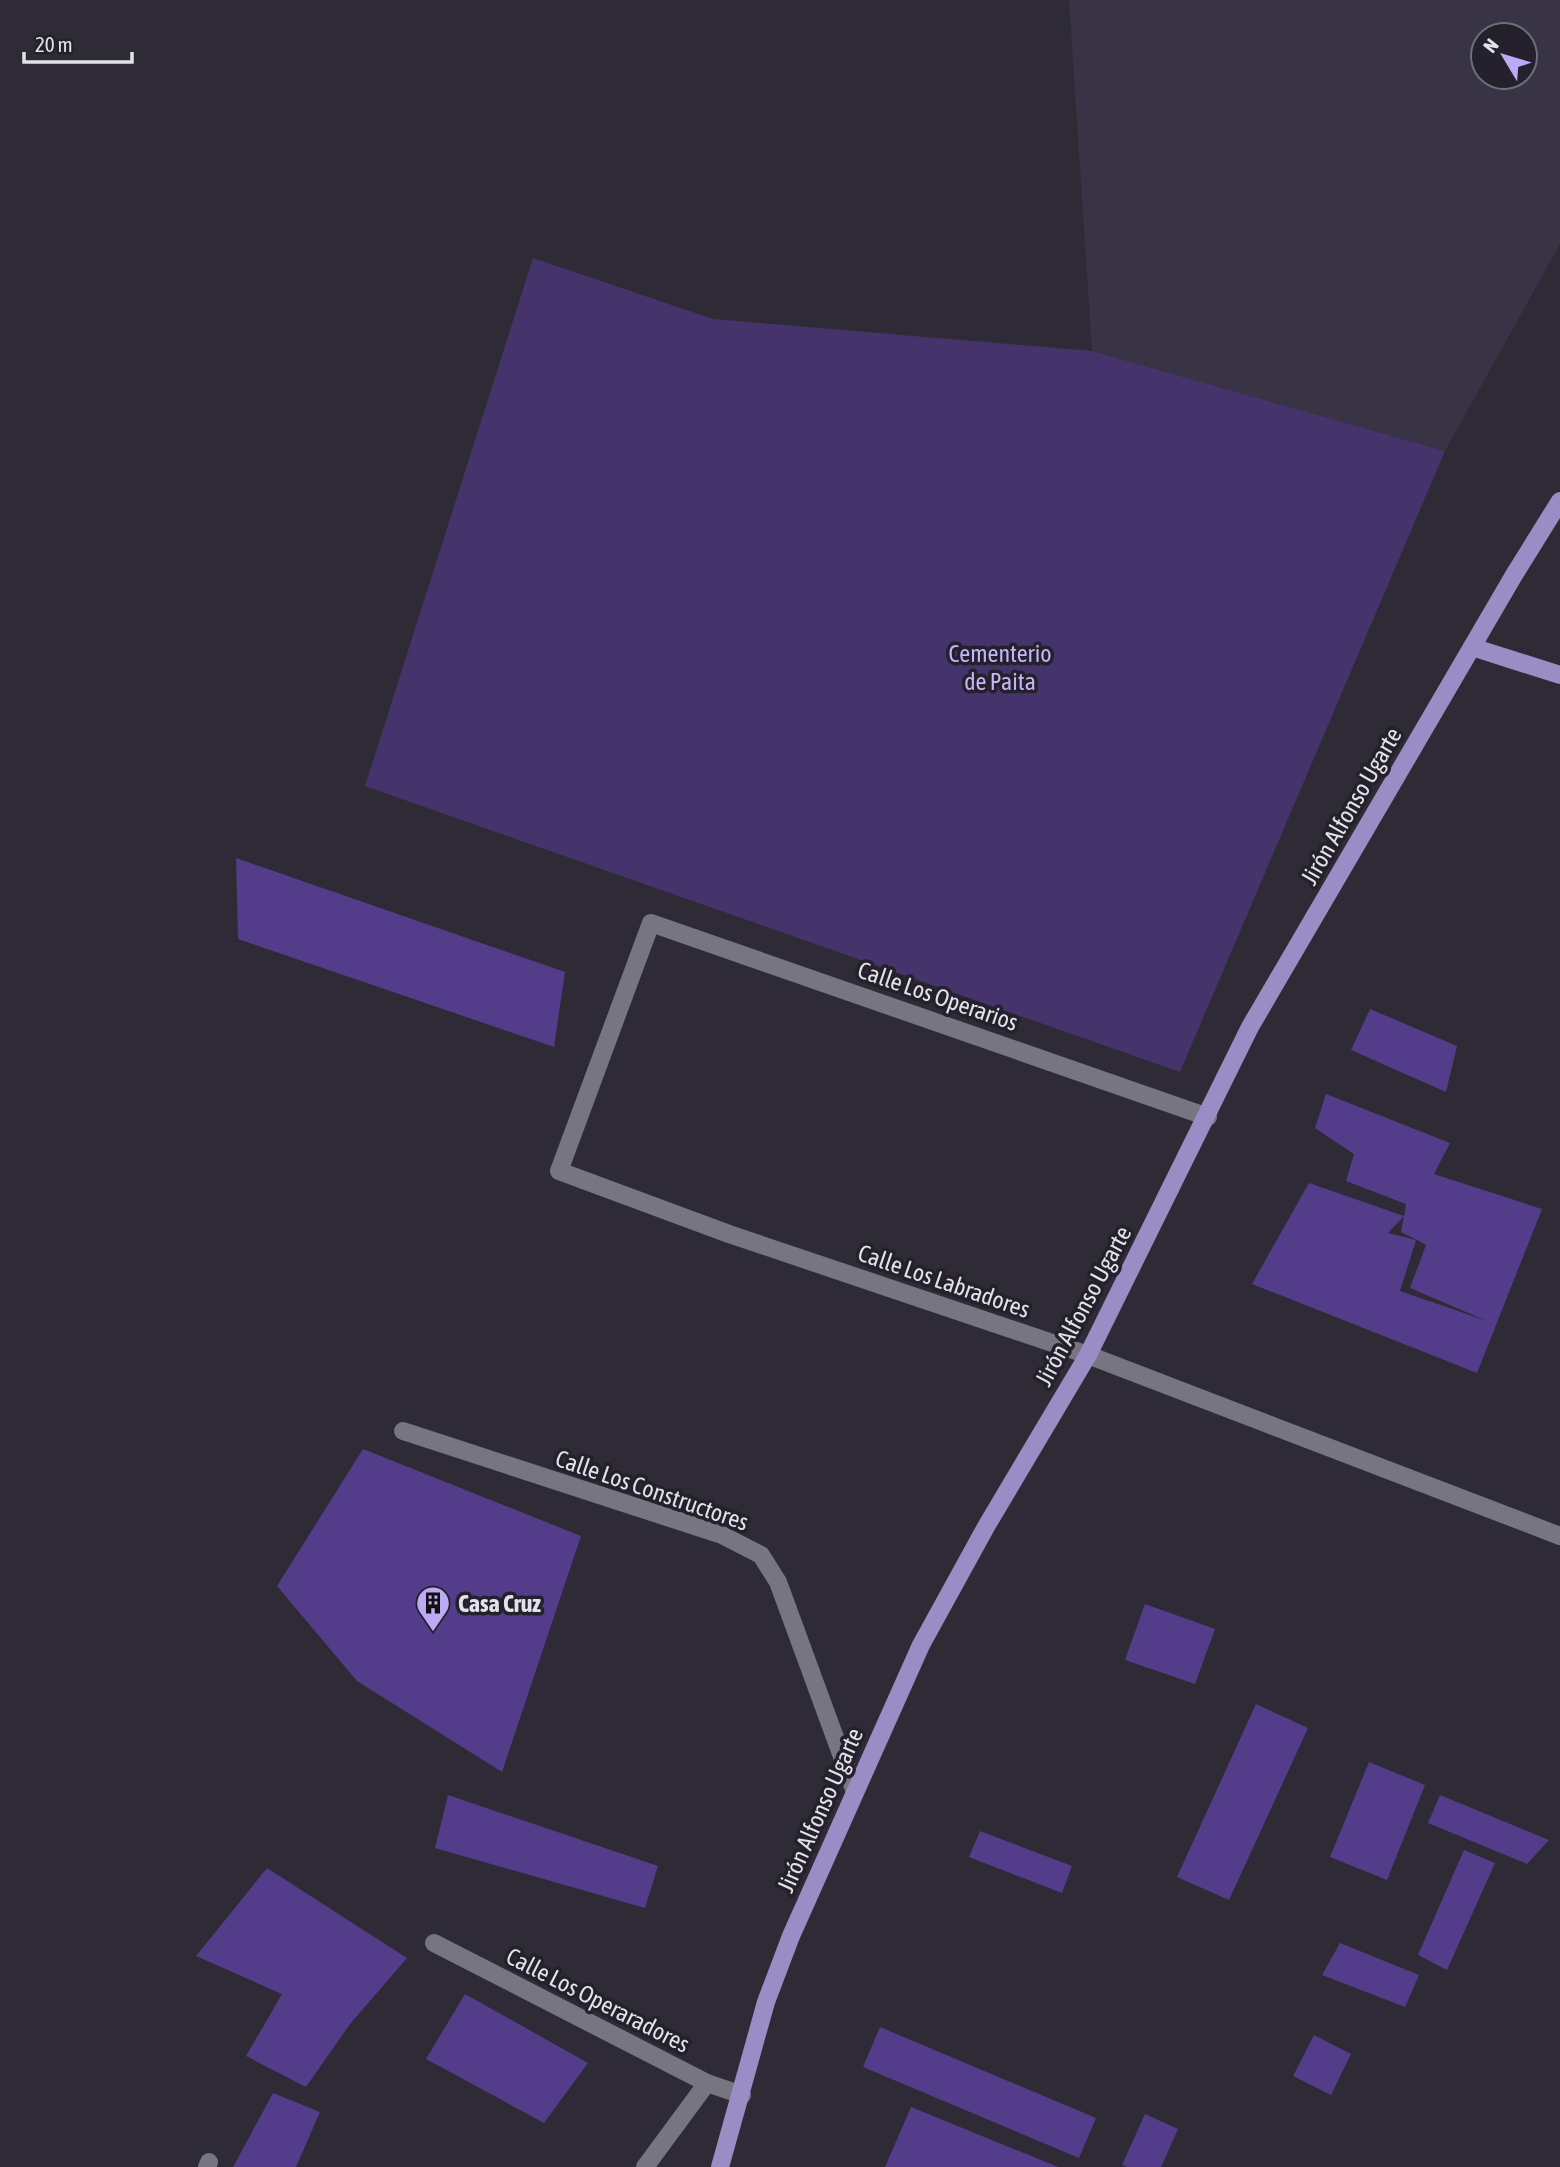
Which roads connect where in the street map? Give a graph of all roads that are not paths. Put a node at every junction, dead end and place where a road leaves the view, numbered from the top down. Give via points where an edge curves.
1 (1560, 501) edge
2 (1472, 647) junction
3 (1560, 675) edge
4 (651, 923) joint
5 (1208, 1116) junction
6 (1088, 1355) junction
7 (403, 1432) dead end
8 (1560, 1536) edge
9 (855, 1792) junction
10 (434, 1943) dead end
11 (707, 2082) junction
12 (742, 2095) junction
13 (645, 2167) edge
14 (720, 2167) edge

1 - 2 main road, Jirón Alfonso Ugarte
2 - 3 main road
2 - 5 main road, Jirón Alfonso Ugarte via 1250,1027
4 - 5 street, Calle Los Operarios
4 - 6 street, Calle Los Labradores via 559,1171 729,1234
5 - 6 main road, Jirón Alfonso Ugarte
6 - 8 street, Calle Los Labradores
6 - 9 main road, Jirón Alfonso Ugarte via 921,1645
7 - 9 street, Calle Los Constructores via 722,1535 761,1555 778,1582
9 - 12 main road, Jirón Alfonso Ugarte via 766,2002
10 - 11 street, Calle Los Operaradores
11 - 12 street, Calle Los Operaradores
11 - 13 street
12 - 14 main road, Jirón Alfonso Ugarte

